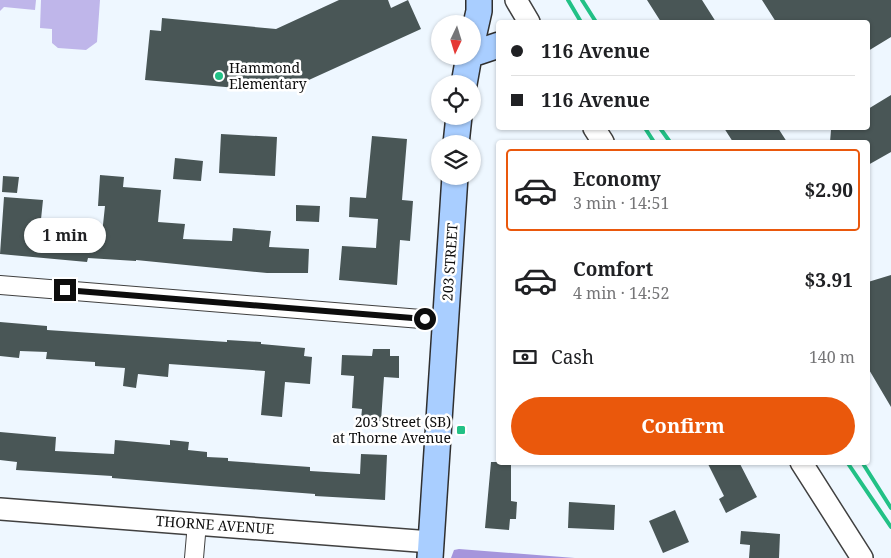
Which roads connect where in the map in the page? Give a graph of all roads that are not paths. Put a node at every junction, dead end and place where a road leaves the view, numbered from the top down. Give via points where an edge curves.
1 (470, 0) edge
2 (479, 0) edge
3 (516, 0) edge
4 (464, 15) edge
5 (478, 15) edge
6 (528, 20) edge
7 (496, 46) edge
8 (481, 51) edge
9 (454, 185) edge
10 (0, 285) edge
11 (446, 321) junction
12 (803, 465) edge
13 (0, 509) edge
14 (197, 523) junction
15 (430, 550) edge
16 (194, 558) edge
17 (862, 558) edge

1 - 4 main road
2 - 5 main road
3 - 6 street
7 - 8 main road
9 - 11 main road, 203 STREET
10 - 11 street
11 - 15 main road, 203 STREET
12 - 17 street
13 - 14 street, THORNE AVENUE
14 - 15 street, THORNE AVENUE
14 - 16 street

